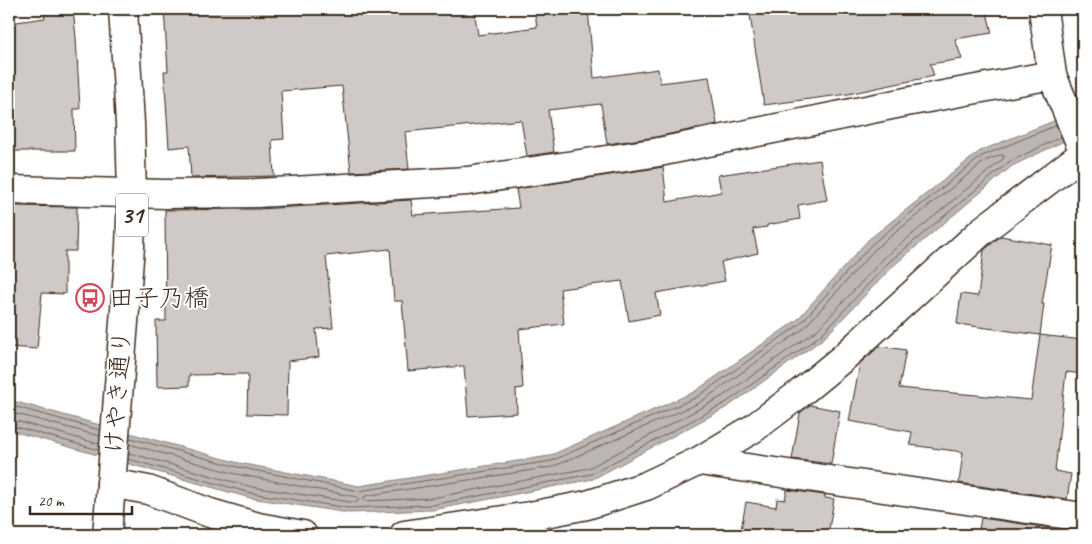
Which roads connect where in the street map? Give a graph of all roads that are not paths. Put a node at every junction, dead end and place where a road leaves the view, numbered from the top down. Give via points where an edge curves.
1 (123, 9) edge
2 (1043, 9) edge
3 (1052, 75) junction
4 (1083, 150) edge
5 (1083, 154) edge
6 (9, 190) edge
7 (132, 193) junction
8 (699, 461) junction
9 (112, 474) junction
10 (1083, 516) edge
11 (107, 535) edge
12 (303, 535) edge
13 (404, 535) edge

1 - 7 street, けやき通り / 31
2 - 3 street
3 - 4 street
3 - 7 street via 659,152 468,181 257,193
5 - 8 street via 983,230 799,394 754,428
6 - 7 street
7 - 9 street, けやき通り / 31
8 - 10 street
8 - 13 street via 646,486 587,505
9 - 11 street, けやき通り / 31
9 - 12 street via 210,513 258,527

